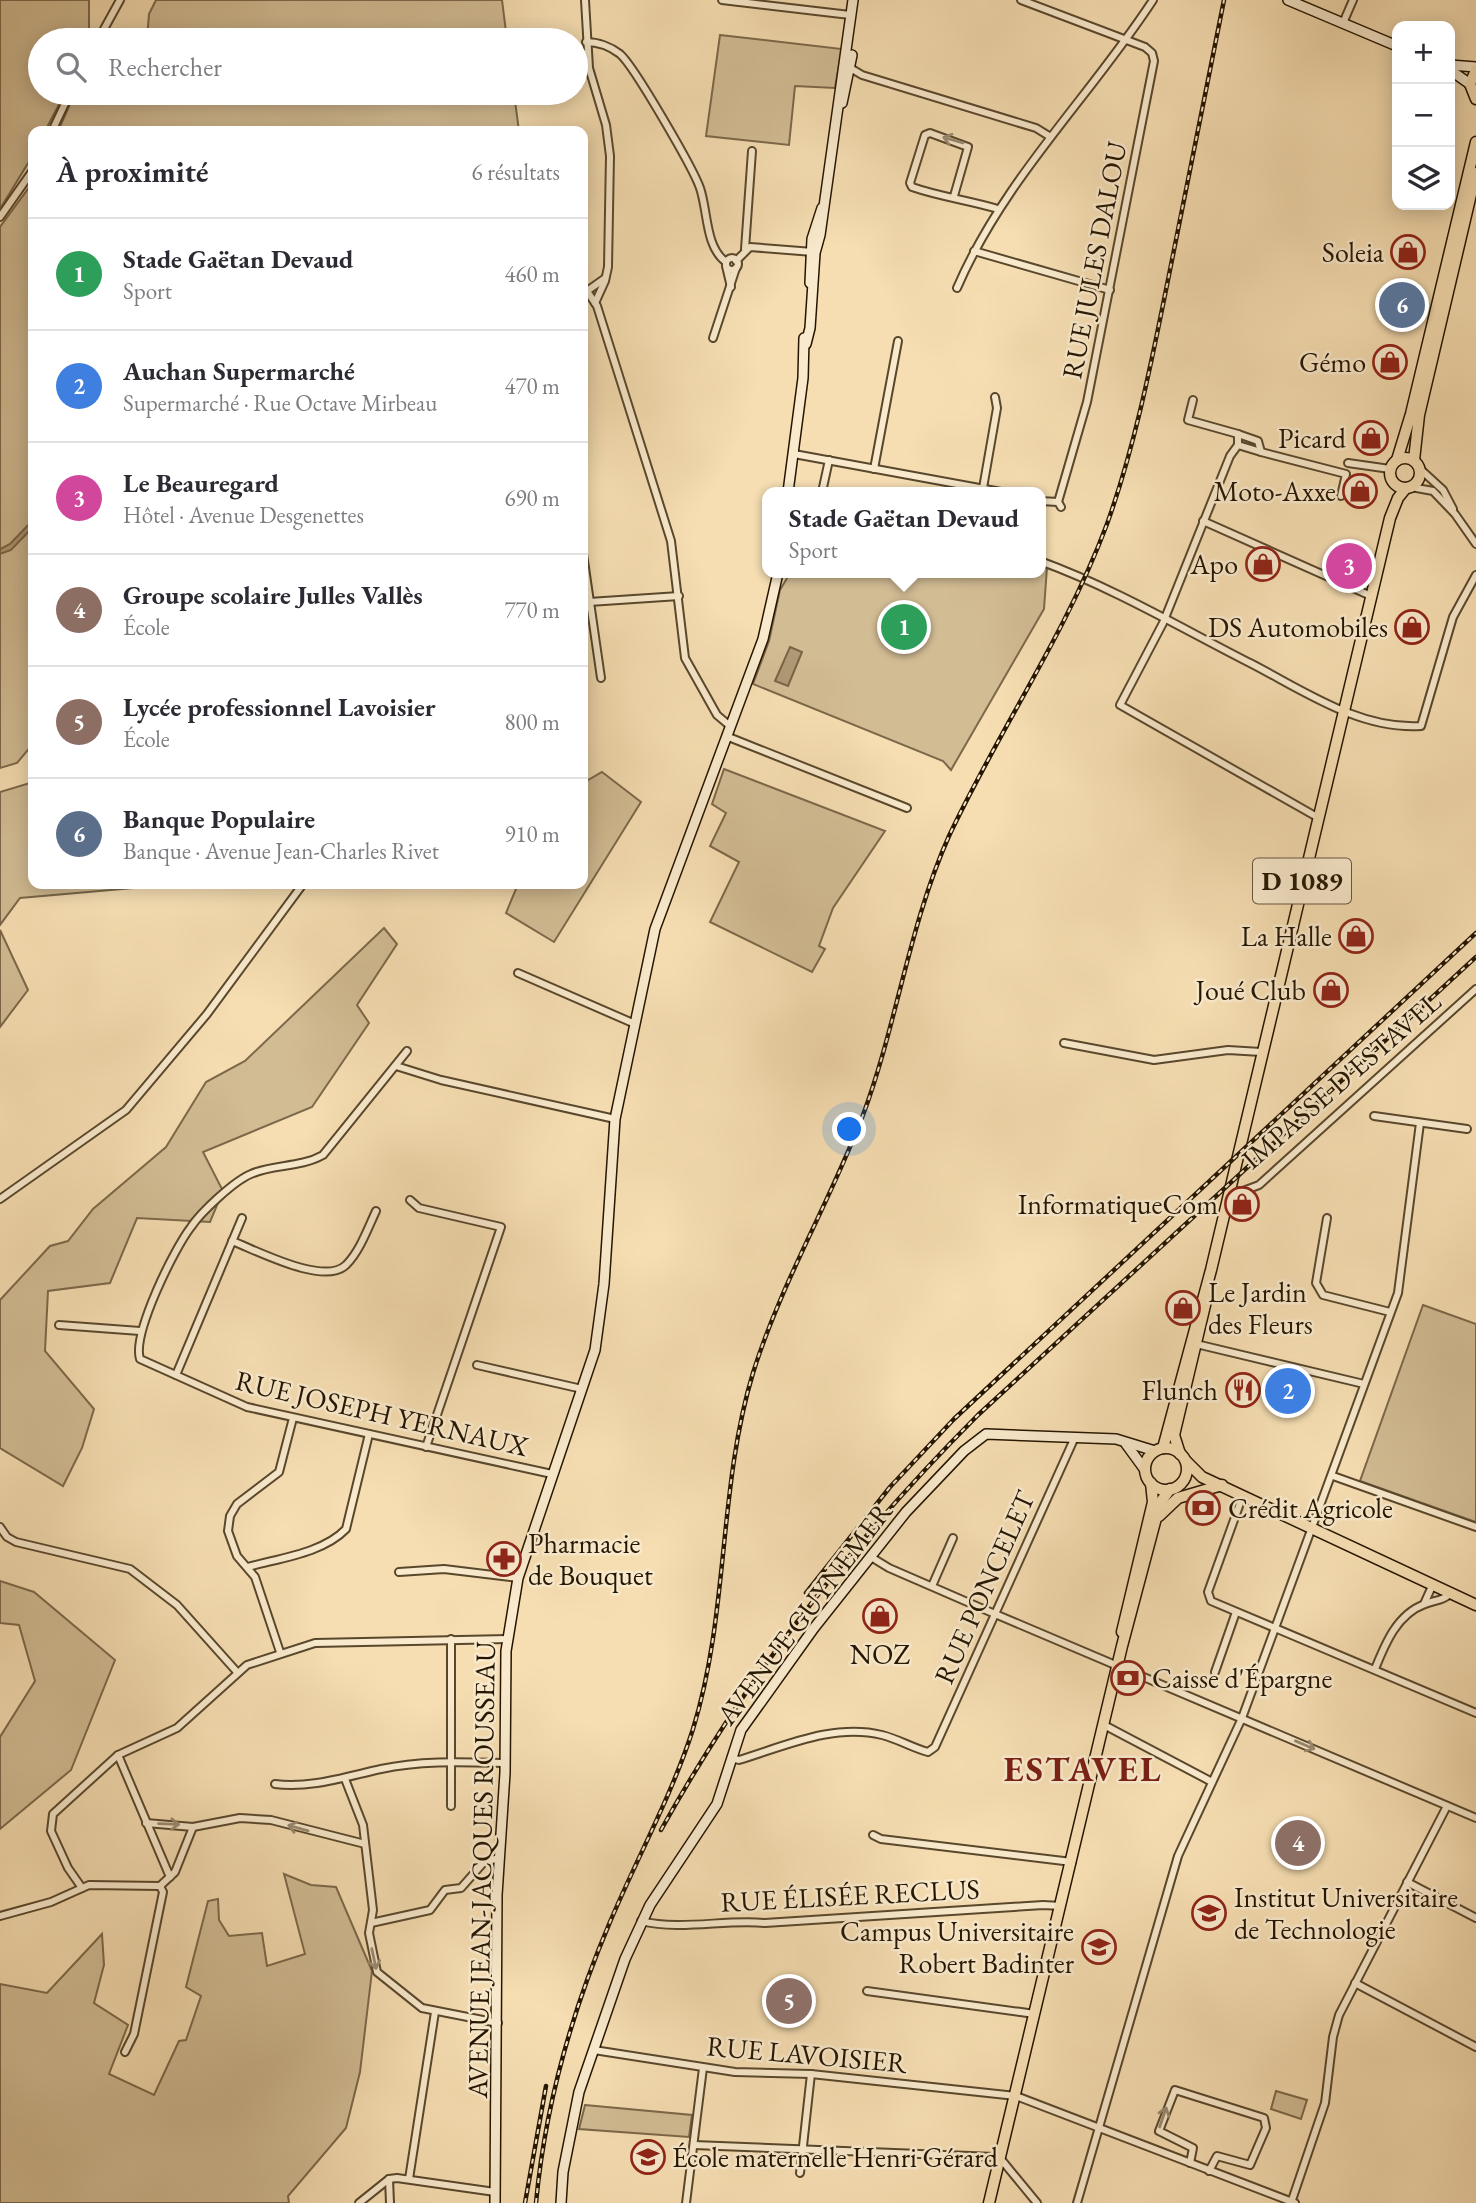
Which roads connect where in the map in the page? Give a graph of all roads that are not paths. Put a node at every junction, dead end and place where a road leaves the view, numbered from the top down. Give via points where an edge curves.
1 (120, 0) edge
2 (585, 0) edge
3 (722, 0) edge
4 (853, 0) edge
5 (1021, 0) edge
6 (1153, 0) edge
7 (1288, 0) edge
8 (1353, 0) edge
9 (850, 18) junction
10 (1343, 23) junction
11 (105, 28) edge
12 (586, 28) edge
13 (1126, 39) junction
14 (588, 42) edge
15 (1392, 44) edge
16 (588, 52) edge
17 (847, 66) junction
18 (1455, 68) edge
19 (1476, 69) edge
20 (1455, 72) edge
21 (862, 75) junction
22 (845, 79) junction
23 (1470, 84) junction
24 (1476, 99) edge
25 (64, 105) edge
26 (54, 126) edge
27 (1049, 136) junction
28 (1476, 142) edge
29 (752, 151) dead end
30 (1476, 173) edge
31 (28, 177) edge
32 (954, 196) junction
33 (998, 209) junction
34 (0, 218) edge
35 (746, 232) junction
36 (755, 246) junction
37 (745, 249) junction
38 (974, 251) junction
39 (813, 252) junction
40 (726, 264) junction
41 (736, 264) junction
42 (605, 278) junction
43 (588, 286) edge
44 (731, 287) junction
45 (957, 288) dead end
46 (1110, 290) junction
47 (588, 292) edge
48 (595, 303) junction
49 (713, 338) dead end
50 (898, 341) dead end
51 (995, 397) dead end
52 (1192, 400) dead end
53 (1238, 434) junction
54 (1238, 445) junction
55 (1261, 452) junction
56 (794, 454) junction
57 (829, 460) junction
58 (1397, 460) junction
59 (1348, 463) dead end
60 (1417, 464) junction
61 (874, 469) junction
62 (1390, 475) junction
63 (789, 487) edge
64 (823, 487) edge
65 (976, 487) edge
66 (982, 487) edge
67 (1408, 488) junction
68 (1341, 496) dead end
69 (1046, 502) edge
70 (1455, 514) junction
71 (1390, 518) junction
72 (1203, 521) junction
73 (1476, 544) edge
74 (1046, 563) edge
75 (1476, 575) edge
76 (777, 578) edge
77 (1476, 582) edge
78 (1468, 590) junction
79 (588, 594) edge
80 (679, 596) junction
81 (1371, 596) junction
82 (589, 602) junction
83 (1164, 619) junction
84 (601, 678) dead end
85 (1343, 712) junction
86 (728, 731) junction
87 (907, 808) dead end
88 (1317, 817) junction
89 (299, 889) edge
90 (519, 972) dead end
91 (1476, 989) edge
92 (635, 1024) junction
93 (1064, 1043) dead end
94 (407, 1051) dead end
95 (1261, 1052) junction
96 (396, 1066) junction
97 (1374, 1116) dead end
98 (615, 1119) junction
99 (1420, 1123) junction
100 (1467, 1129) dead end
101 (1229, 1192) junction
102 (0, 1199) edge
103 (410, 1200) dead end
104 (376, 1211) dead end
105 (242, 1218) dead end
106 (1327, 1218) dead end
107 (232, 1241) junction
108 (1390, 1312) junction
109 (59, 1325) dead end
110 (140, 1331) junction
111 (1193, 1344) junction
112 (477, 1365) dead end
113 (176, 1375) junction
114 (1364, 1384) junction
115 (582, 1390) junction
116 (293, 1418) junction
117 (369, 1434) junction
118 (1075, 1437) junction
119 (1122, 1440) junction
120 (426, 1447) junction
121 (1159, 1450) junction
122 (1183, 1457) junction
123 (1145, 1470) junction
124 (552, 1474) junction
125 (1333, 1476) junction
126 (1202, 1477) junction
127 (1151, 1483) junction
128 (1180, 1484) junction
129 (1222, 1485) junction
130 (1170, 1489) junction
131 (1243, 1494) junction
132 (1155, 1522) junction
133 (0, 1527) edge
134 (1476, 1527) edge
135 (1313, 1528) junction
136 (953, 1538) dead end
137 (871, 1557) junction
138 (248, 1567) junction
139 (399, 1572) dead end
140 (518, 1578) junction
141 (932, 1586) junction
142 (1436, 1586) junction
143 (1451, 1593) junction
144 (1424, 1604) junction
145 (1476, 1605) edge
146 (1236, 1612) junction
147 (995, 1614) junction
148 (1276, 1626) junction
149 (452, 1639) junction
150 (508, 1639) junction
151 (1122, 1646) junction
152 (280, 1652) junction
153 (1118, 1666) junction
154 (1375, 1669) junction
155 (237, 1672) junction
156 (1215, 1672) dead end
157 (1476, 1713) edge
158 (1242, 1718) junction
159 (1104, 1725) junction
160 (118, 1755) junction
161 (731, 1758) junction
162 (452, 1762) junction
163 (505, 1763) junction
164 (345, 1779) junction
165 (1212, 1782) junction
166 (275, 1784) dead end
167 (452, 1806) dead end
168 (1447, 1806) junction
169 (1476, 1818) edge
170 (146, 1823) junction
171 (193, 1827) junction
172 (873, 1835) dead end
173 (365, 1844) junction
174 (499, 1858) junction
175 (1072, 1862) junction
176 (170, 1877) junction
177 (1407, 1882) junction
178 (160, 1885) junction
179 (82, 1888) junction
180 (1061, 1906) junction
181 (0, 1916) edge
182 (1476, 1918) edge
183 (641, 1921) junction
184 (371, 1923) junction
185 (1355, 1983) junction
186 (867, 1991) dead end
187 (435, 2012) junction
188 (1036, 2014) junction
189 (498, 2023) junction
190 (1476, 2048) edge
191 (594, 2050) junction
192 (125, 2052) dead end
193 (703, 2068) junction
194 (811, 2074) junction
195 (1016, 2096) junction
196 (1099, 2127) junction
197 (694, 2145) junction
198 (801, 2148) junction
199 (1000, 2158) junction
200 (1190, 2163) junction
201 (1209, 2171) junction
202 (800, 2173) dead end
203 (389, 2179) junction
204 (409, 2179) junction
205 (495, 2192) junction
206 (359, 2203) edge
207 (390, 2203) edge
208 (495, 2203) edge
209 (561, 2203) edge
210 (686, 2203) edge
211 (989, 2203) edge
212 (1037, 2203) edge
213 (1077, 2203) edge
214 (1292, 2203) edge

1 - 11 street
2 - 12 street
3 - 9 street
4 - 9 main road
5 - 13 street
6 - 13 street
7 - 10 main road
8 - 10 street
9 - 17 main road via 854,32
10 - 15 main road
13 - 27 street
13 - 46 street, RUE JULES DALOU via 1153,53 1154,61
14 - 40 street via 608,47 630,64 696,178 710,235
16 - 42 street via 610,156
17 - 21 street
17 - 22 main road
18 - 19 main road
19 - 23 main road
20 - 23 main road
21 - 22 street
21 - 27 street via 1036,128
22 - 39 main road
23 - 24 main road
25 - 26 street
27 - 33 street
28 - 58 main road
29 - 35 street
30 - 60 main road via 1419,415
31 - 34 street
32 -> 32 street via 968,147 925,135 910,183 946,198
32 - 33 street
33 - 38 street
35 - 36 street
35 - 37 street
36 - 37 street
36 - 39 street
37 - 41 street
38 - 45 street
38 - 46 street
39 - 56 main road via 810,328
40 - 41 street via 731,259
40 - 44 street
41 - 44 street
42 - 43 street
42 - 48 street
44 - 49 street
46 - 69 street, RUE JULES DALOU via 1060,505
47 - 48 street
48 - 80 street via 671,541
50 - 61 street
51 - 66 street via 997,408
52 - 53 street via 1188,420
53 - 54 street
53 - 55 street via 1258,440
54 - 55 street
54 - 72 street
55 - 68 street via 1346,474
56 - 57 street
56 - 63 main road
57 - 61 street
57 - 64 street
58 - 60 main road via 1405,457
58 - 62 main road
59 - 62 street
60 - 67 main road via 1420,477
60 - 70 street via 1443,490
61 - 65 street
62 - 67 main road via 1400,488
62 - 71 main road
67 - 70 street via 1433,491
67 - 71 main road, D 1089
70 - 73 street
71 - 81 main road, D 1089
72 - 81 street
72 - 83 street
74 - 83 street
75 - 78 street
76 - 86 main road, AVENUE JEAN-JACQUES ROUSSEAU via 763,639
77 - 78 street
78 - 85 street via 1453,617 1421,726
79 - 82 street
80 - 82 street
80 - 86 street via 685,658
81 - 85 main road, D 1089
82 - 84 street
83 - 85 street
83 - 88 street via 1120,705
85 - 88 main road, D 1089
86 - 87 street
86 - 92 main road, AVENUE JEAN-JACQUES ROUSSEAU via 655,929
88 - 95 main road, D 1089
89 - 102 street via 207,1014 126,1110
90 - 92 street
91 - 101 street, IMPASSE D'ESTAVEL via 1259,1185
92 - 98 main road, AVENUE JEAN-JACQUES ROUSSEAU
93 - 95 street via 1154,1060 1228,1050
94 - 96 street
95 - 101 main road, D 1089
96 - 98 street
96 - 110 street via 323,1155 251,1174 198,1218 180,1244
97 - 99 street
98 - 115 main road, AVENUE JEAN-JACQUES ROUSSEAU via 600,1314
99 - 100 street
99 - 108 street via 1398,1293
101 - 111 main road, D 1089
103 - 120 street via 419,1208 501,1227
104 - 107 street via 355,1253 333,1272 317,1273
105 - 107 street
106 - 108 street via 1318,1291
107 - 113 street
108 - 114 street
109 - 110 street
110 - 113 street, RUE JOSEPH YERNAUX via 140,1359
111 - 114 street
111 - 121 main road, D 1089
111 - 122 main road, D 1089 via 1174,1435
112 - 115 street
113 - 116 street, RUE JOSEPH YERNAUX via 247,1407
114 - 125 street
115 - 124 main road, AVENUE JEAN-JACQUES ROUSSEAU
116 - 117 street, RUE JOSEPH YERNAUX
116 - 138 street via 279,1472 248,1493 230,1516 230,1543
117 - 120 street, RUE JOSEPH YERNAUX
117 - 138 street via 346,1528 336,1540
118 - 119 main road, AVENUE GUYNEMER
118 - 137 main road, AVENUE GUYNEMER via 986,1434 906,1512
118 - 147 street, RUE PONCELET
119 - 121 main road, AVENUE GUYNEMER
119 - 123 main road
120 - 124 street, RUE JOSEPH YERNAUX
121 - 122 main road
121 - 123 main road
122 - 126 main road
122 - 128 main road via 1186,1474
123 - 127 main road
124 - 140 main road, AVENUE JEAN-JACQUES ROUSSEAU
125 - 134 street
125 - 135 street
126 - 128 main road
126 - 129 main road
127 - 130 main road
127 - 151 main road via 1153,1502 1121,1632
128 - 130 main road
129 - 131 main road
129 - 132 main road via 1178,1498
130 - 132 main road
131 - 135 main road
131 - 146 street via 1208,1592 1214,1604
132 - 151 main road
133 - 155 street via 16,1542 130,1569 177,1605
135 - 142 main road
135 - 148 street
136 - 141 street
137 - 141 street
137 - 161 main road, AVENUE GUYNEMER via 741,1730
138 - 152 street
139 - 140 street via 444,1569
140 - 150 main road, AVENUE JEAN-JACQUES ROUSSEAU
141 - 147 street
142 - 143 main road
142 - 144 street
143 - 144 street
143 - 145 main road
144 - 154 street via 1401,1620
146 - 148 street
146 - 156 street
147 - 153 street
147 - 161 street, RUE PONCELET via 935,1747 928,1752 884,1735 849,1730 739,1760
148 - 154 street
148 - 158 street
149 - 150 street
149 - 152 street via 315,1643
149 - 162 street
150 - 163 main road, AVENUE JEAN-JACQUES ROUSSEAU
151 - 153 main road
152 - 155 street
153 - 158 street
153 - 159 main road
154 - 157 street
155 - 160 street via 177,1728
158 - 165 street
158 -> 168 street
159 - 165 street
159 - 175 main road
160 - 170 street
160 - 179 street via 64,1802 50,1825
161 - 183 main road, AVENUE GUYNEMER via 717,1804
162 - 163 street
162 - 164 street via 382,1769
162 - 167 street
163 - 174 main road, AVENUE JEAN-JACQUES ROUSSEAU
164 - 166 street
164 - 173 street via 362,1818
165 - 196 street via 1178,1856
168 - 169 street
168 - 177 street
170 -> 171 street
170 - 176 street
173 -> 171 street via 271,1820 240,1818
171 - 176 street
172 - 175 street
173 - 184 street
174 - 184 street via 484,1862 461,1888 444,1890 429,1910
174 - 189 main road, AVENUE JEAN-JACQUES ROUSSEAU
175 - 180 main road
176 - 178 street
177 - 182 street
177 - 185 street
178 - 179 street
178 - 192 street via 163,1892 134,2034
179 - 181 street
180 - 183 street, RUE ÉLISÉE RECLUS via 765,1923
180 - 188 main road
183 - 191 main road, AVENUE GUYNEMER
184 -> 187 street via 369,1933 382,1979
185 - 190 street
185 - 214 street via 1332,2037 1325,2103
186 - 188 street
187 - 189 street
187 - 204 street
188 - 195 main road
189 - 205 main road, AVENUE JEAN-JACQUES ROUSSEAU
191 - 193 street, RUE LAVOISIER
191 - 209 main road, AVENUE GUYNEMER via 579,2092
193 - 194 street, RUE LAVOISIER
193 - 197 street
194 - 195 street, RUE LAVOISIER
194 - 198 street
195 - 196 street, RUE LAVOISIER
195 - 199 main road
196 - 200 street, RUE LAVOISIER
196 - 213 street
197 - 198 street
197 - 210 street
198 - 199 street
198 - 202 street
199 - 211 main road
199 - 212 street
200 - 201 street, RUE LAVOISIER
200 -> 201 street via 1193,2148 1159,2131 1175,2090 1264,2118 1266,2128 1253,2162 1246,2165 1217,2156
201 - 214 street, RUE LAVOISIER
203 - 204 street
203 - 206 street
203 - 207 street
204 - 205 street
205 - 208 main road, AVENUE JEAN-JACQUES ROUSSEAU

